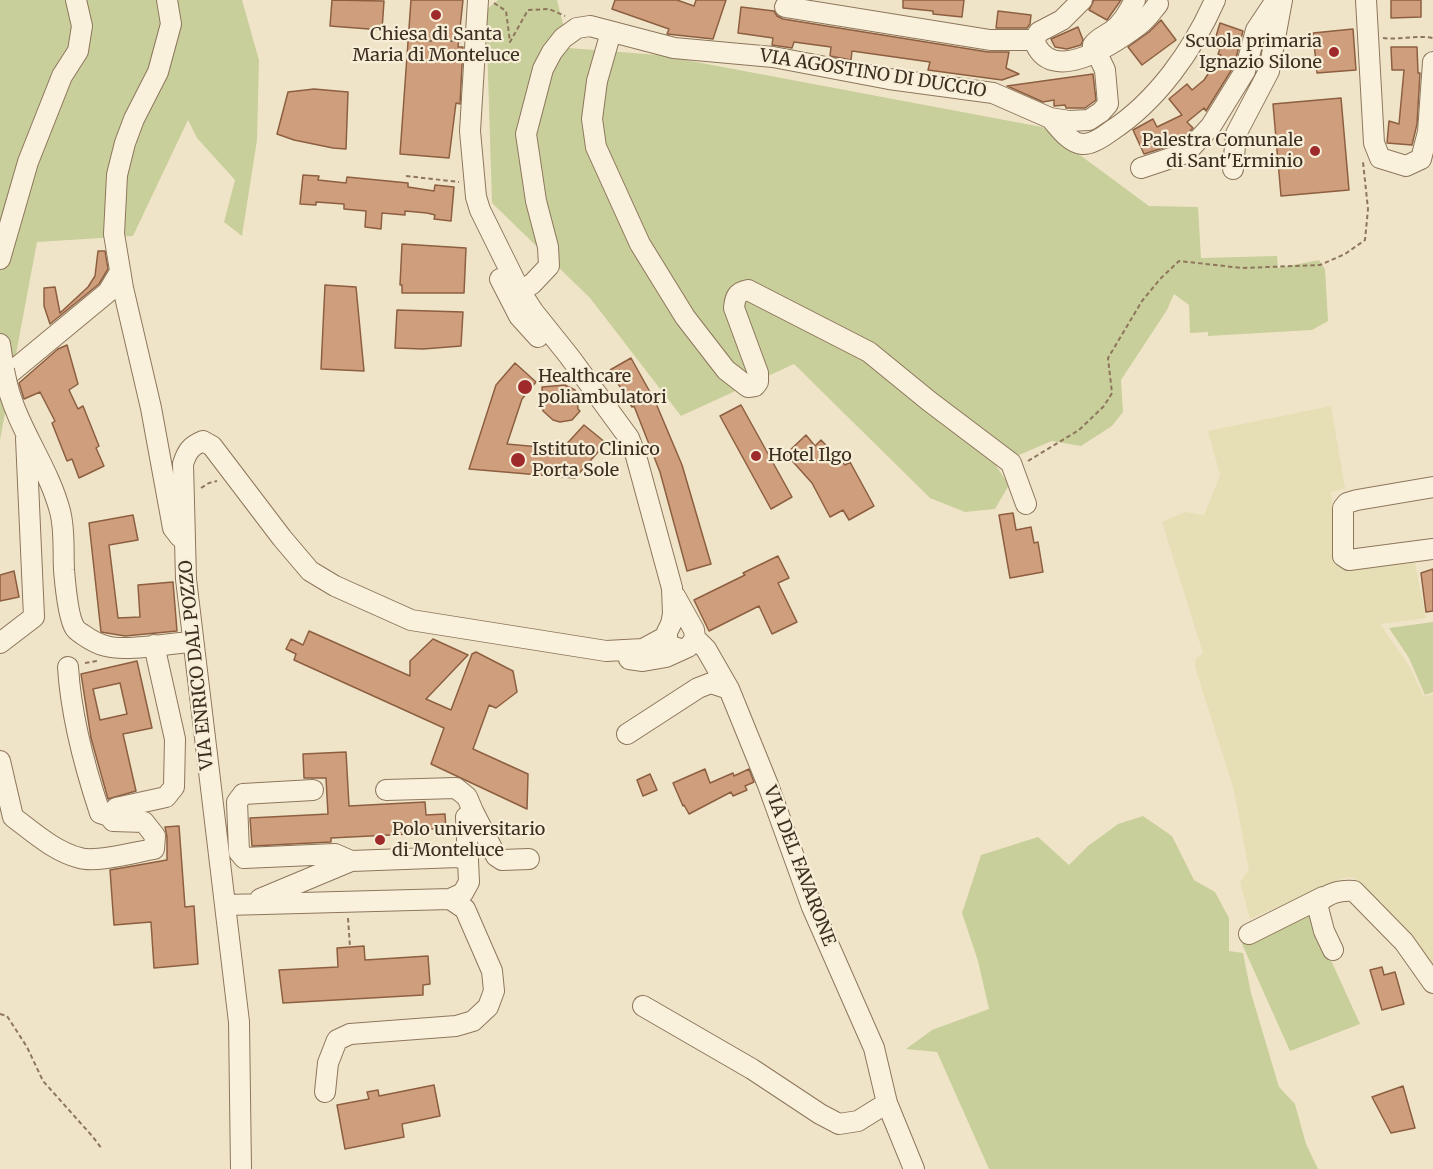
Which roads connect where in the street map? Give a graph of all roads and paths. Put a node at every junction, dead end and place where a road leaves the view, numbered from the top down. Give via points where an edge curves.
1 (76, 0) edge
2 (167, 0) edge
3 (1082, 0) edge
4 (1135, 0) edge
5 (1215, 0) edge
6 (1276, 0) edge
7 (1282, 0) edge
8 (1366, 0) edge
9 (478, 2) edge
10 (1158, 4) dead end
11 (785, 7) dead end
12 (590, 26) junction
13 (406, 30) dead end
14 (611, 32) junction
15 (1433, 38) edge
16 (1034, 40) junction
17 (1396, 40) dead end
18 (476, 41) junction
19 (1096, 53) junction
20 (1433, 62) edge
21 (1050, 118) junction
22 (470, 131) junction
23 (1378, 154) junction
24 (1141, 168) dead end
25 (1233, 169) dead end
26 (405, 176) dead end
27 (453, 181) dead end
28 (0, 259) edge
29 (120, 272) junction
30 (520, 291) junction
31 (0, 344) edge
32 (579, 372) junction
33 (4, 377) edge
34 (26, 432) junction
35 (1011, 463) junction
36 (1433, 487) edge
37 (1026, 504) dead end
38 (184, 541) junction
39 (1433, 549) edge
40 (680, 634) junction
41 (192, 642) junction
42 (0, 644) edge
43 (154, 645) junction
44 (68, 667) dead end
45 (729, 689) junction
46 (627, 734) dead end
47 (0, 761) edge
48 (314, 790) dead end
49 (386, 790) dead end
50 (474, 811) junction
51 (109, 816) junction
52 (529, 859) dead end
53 (351, 861) junction
54 (468, 861) junction
55 (1323, 897) junction
56 (450, 899) junction
57 (347, 902) junction
58 (246, 904) junction
59 (226, 905) junction
60 (1249, 934) dead end
61 (350, 947) dead end
62 (1333, 950) dead end
63 (1433, 983) edge
64 (643, 1006) dead end
65 (0, 1014) edge
66 (325, 1092) dead end
67 (887, 1103) junction
68 (102, 1149) dead end
69 (241, 1169) edge
70 (914, 1169) edge

1 - 28 street via 82,26 78,51 62,76 28,162
2 - 29 street, VIA ENRICO DAL POZZO via 171,24 158,72 134,119 117,175 114,234
3 - 16 street
4 - 19 street via 1125,18 1097,39 1093,45
5 - 21 street via 1177,65 1142,108 1121,125 1099,140 1082,144 1071,139
6 - 24 street via 1256,30 1245,71 1211,126 1186,153
7 - 25 street via 1269,71 1236,134
8 - 23 street via 1374,143
9 - 12 path via 496,3 506,11 510,42 528,10 549,9
9 - 18 street
10 - 19 street via 1141,24
11 - 16 street via 990,40
12 - 14 street, VIA AGOSTINO DI DUCCIO
12 - 30 street via 577,28 563,38 543,69 526,134 549,266
13 - 18 path via 405,41
14 - 21 street, VIA AGOSTINO DI DUCCIO via 674,48 773,57 993,93
14 - 35 street via 597,81 592,119 596,147 640,244 685,317 726,370 748,387 758,382 734,308 735,297 748,290 868,352
15 - 17 path
16 - 19 street via 1037,49 1052,61
18 - 22 street
19 - 21 street, VIA AGOSTINO DI DUCCIO via 1105,70 1108,104 1089,120
20 - 23 street via 1428,132 1421,159 1406,166
22 - 30 street via 480,210
22 - 32 street via 464,149 462,182 478,235 519,316
23 - 35 path via 1363,156 1368,209 1365,240 1320,265 1242,268 1179,261 1142,301 1108,358 1112,393 1104,406 1080,430 1031,460
26 - 27 path
29 - 33 street via 108,292
29 - 38 street, VIA ENRICO DAL POZZO via 173,528
30 - 32 street
31 - 33 street
32 - 40 street, VIA DEL FAVARONE via 629,438 636,456 672,588
33 - 34 street
34 - 42 street via 34,617
34 - 43 street via 60,510 66,592 75,628 107,647
35 - 37 street
36 - 39 street via 1347,503 1343,508 1343,556 1349,560
38 - 40 street via 183,464 186,452 203,441 223,458 310,571 411,620 606,651 643,649
38 - 41 street, VIA ENRICO DAL POZZO
40 - 45 street, VIA DEL FAVARONE via 706,649
41 - 43 street
41 - 59 street, VIA ENRICO DAL POZZO
43 - 51 street via 175,739 174,787 166,797 116,808
44 - 51 street via 79,744 100,813
45 - 46 street via 711,683 698,688
45 - 67 street, VIA DEL FAVARONE via 812,907 874,1048
47 - 51 street via 13,817 56,847 81,859 154,849 155,836 144,822 112,821
48 - 53 street via 243,794 237,802 239,852 244,858 334,854
49 - 50 street via 456,788 467,797
50 - 52 street via 496,856 502,860
50 - 54 street via 466,817
53 - 54 street via 458,857
53 - 58 street
54 - 56 street via 469,882 463,893
55 - 60 street
55 - 62 street via 1317,904
55 - 63 street via 1339,890 1354,891 1404,942
56 - 57 street
56 - 66 street via 465,909 492,971 494,991 488,1007 473,1021 456,1026 350,1034 337,1040 328,1063
57 - 58 street
57 - 61 path
58 - 59 street
59 - 69 street, VIA ENRICO DAL POZZO via 239,1022
64 - 67 street via 839,1124 858,1121
65 - 68 path via 7,1016 27,1047 43,1081
67 - 70 street, VIA DEL FAVARONE

